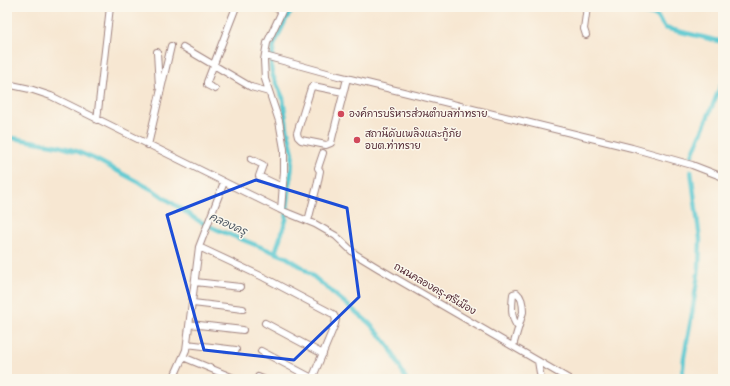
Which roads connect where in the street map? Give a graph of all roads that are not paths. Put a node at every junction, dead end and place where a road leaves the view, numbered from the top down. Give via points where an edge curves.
1 (110, 7) edge
2 (236, 7) edge
3 (274, 7) edge
4 (587, 7) edge
5 (283, 9) edge
6 (586, 36) dead end
7 (171, 46) dead end
8 (183, 47) dead end
9 (157, 52) dead end
10 (266, 57) junction
11 (213, 65) junction
12 (347, 78) junction
13 (7, 84) edge
14 (215, 89) dead end
15 (160, 91) junction
16 (269, 92) junction
17 (343, 92) junction
18 (97, 120) junction
19 (148, 145) junction
20 (324, 153) dead end
21 (251, 159) dead end
22 (723, 177) edge
23 (224, 182) junction
24 (282, 187) junction
25 (282, 210) junction
26 (308, 221) junction
27 (200, 247) junction
28 (195, 282) junction
29 (240, 287) dead end
30 (193, 303) junction
31 (243, 309) dead end
32 (265, 323) dead end
33 (190, 324) junction
34 (518, 327) dead end
35 (243, 330) dead end
36 (187, 344) junction
37 (513, 346) junction
38 (236, 350) dead end
39 (261, 351) dead end
40 (323, 354) junction
41 (183, 357) junction
42 (538, 361) junction
43 (174, 377) edge
44 (184, 379) edge
45 (236, 379) edge
46 (312, 379) edge
47 (541, 379) edge
48 (569, 379) edge

1 - 18 street
2 - 11 street
3 - 5 street
4 - 6 street via 584,29
5 - 10 street via 267,43
7 - 15 street
8 - 11 street
9 - 15 street
10 - 12 street
10 - 16 street via 264,70
11 - 14 street via 207,84
11 - 16 street via 252,87
12 - 17 street
12 - 22 street via 639,150 708,170
13 - 18 street, ถนนคลองครุ-ศรีเมือง via 42,92
15 - 19 street
16 - 24 street via 278,116 284,149
17 - 17 street via 331,143 326,145 301,140 298,133 311,88 316,85
18 - 19 street, ถนนคลองครุ-ศรีเมือง
19 - 23 street, ถนนคลองครุ-ศรีเมือง
20 - 26 street via 318,168 320,171
21 - 24 street via 263,165 259,176
23 - 25 street, ถนนคลองครุ-ศรีเมือง
23 - 27 street
24 - 25 street
25 - 26 street, ถนนคลองครุ-ศรีเมือง
26 - 37 street, ถนนคลองครุ-ศรีเมือง via 336,236 355,254
27 - 28 street
27 - 40 street via 333,314 336,318 335,324
28 - 29 street
28 - 30 street
30 - 31 street
30 - 33 street
32 - 40 street
33 - 35 street
33 - 36 street
34 - 37 street
36 - 38 street
36 - 41 street
37 - 42 street, ถนนคลองครุ-ศรีเมือง
39 - 46 street
40 - 46 street
41 - 43 street
41 - 45 street
42 - 47 street
42 - 48 street, ถนนคลองครุ-ศรีเมือง
43 - 44 street

